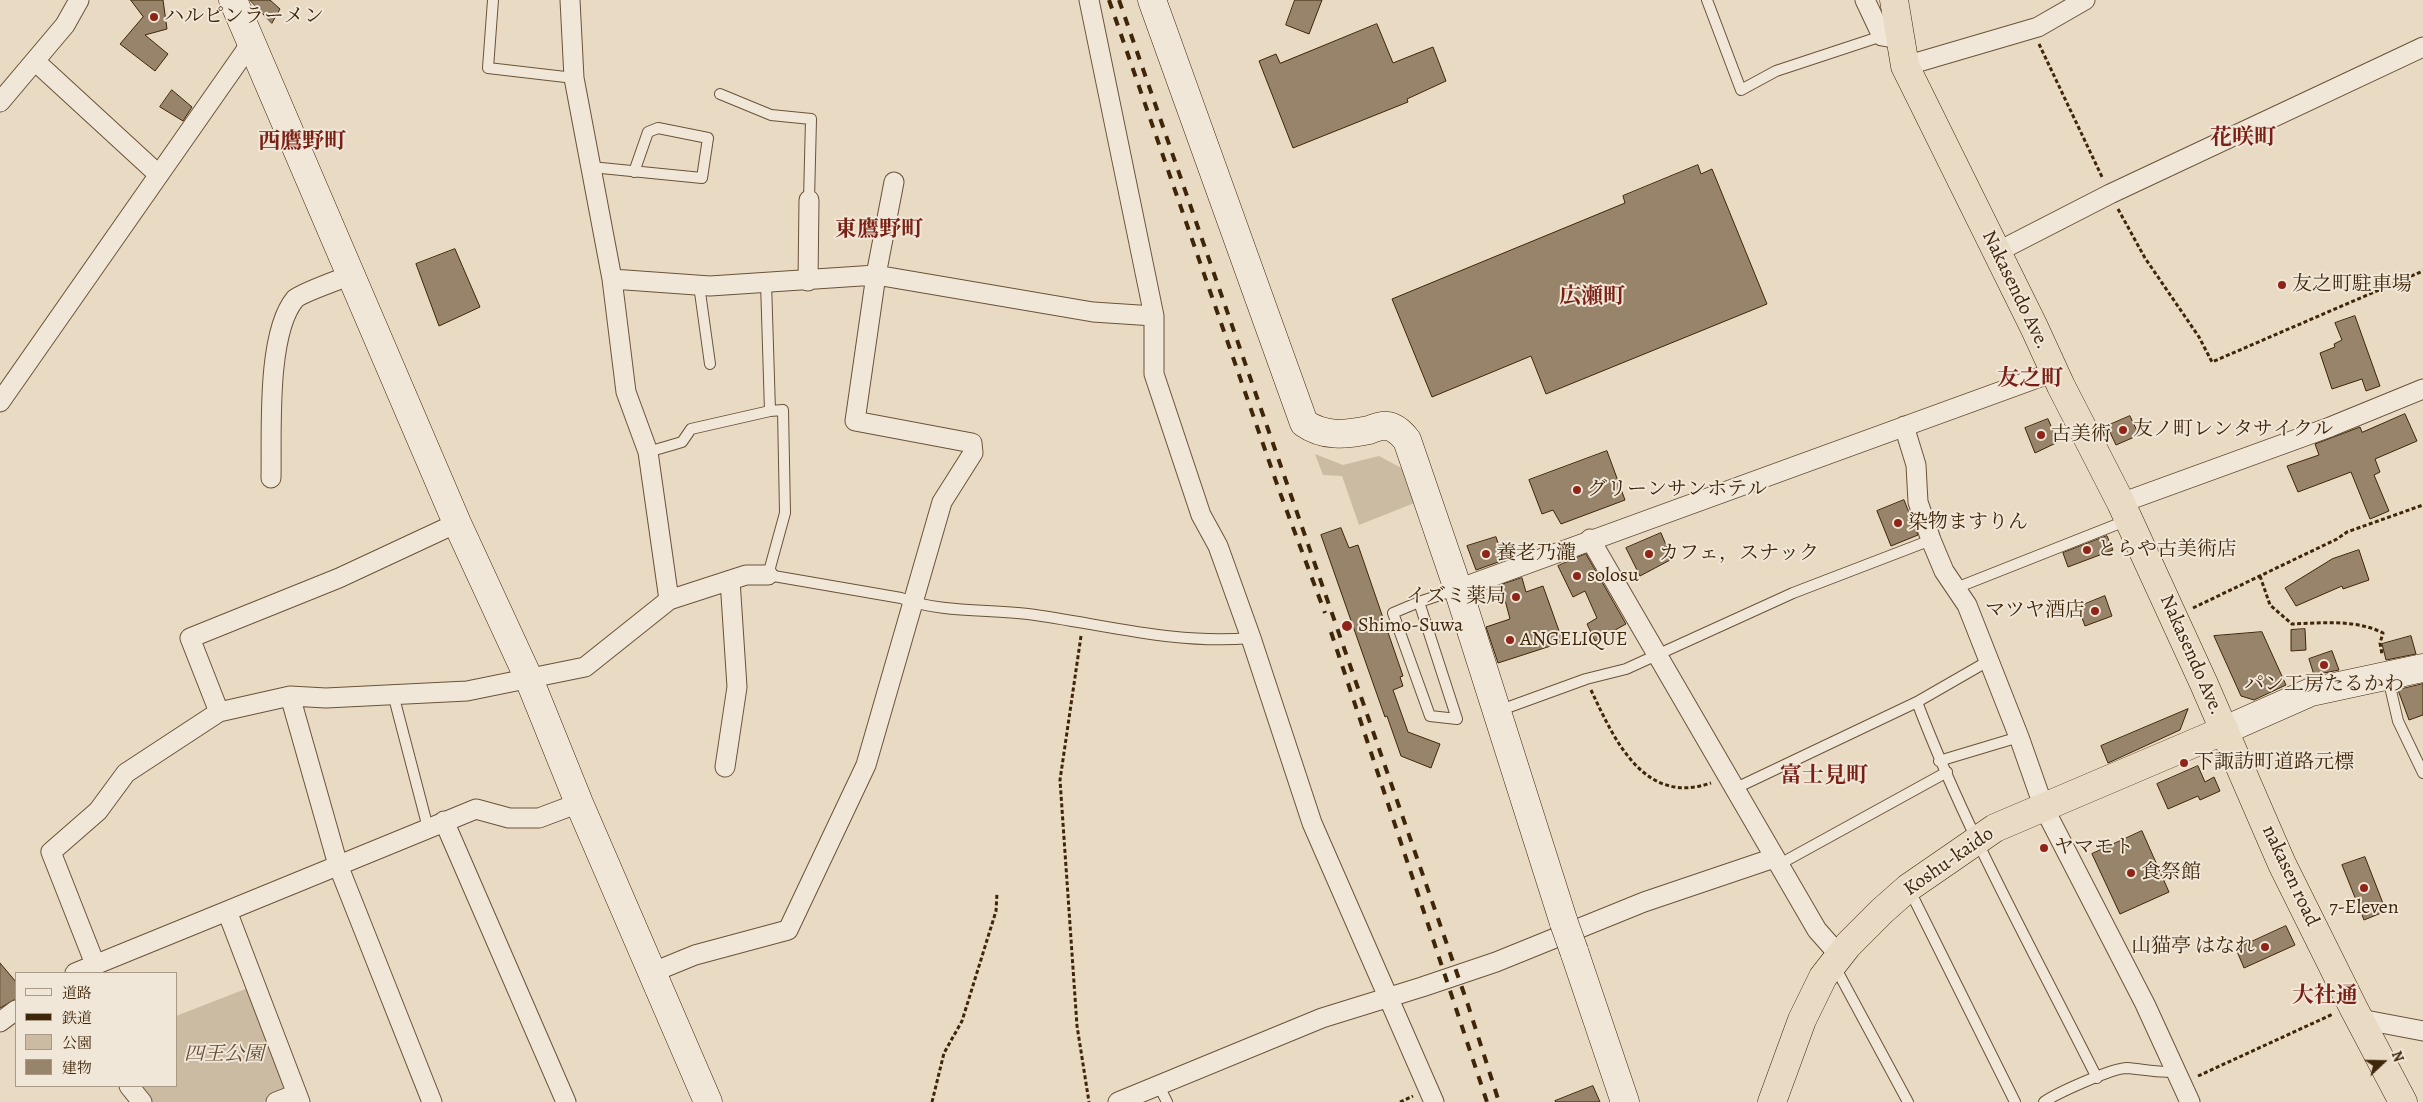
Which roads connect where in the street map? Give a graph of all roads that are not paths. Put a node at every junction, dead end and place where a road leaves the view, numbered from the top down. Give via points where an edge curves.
1 (79, 0) edge
2 (233, 0) edge
3 (493, 0) edge
4 (570, 0) edge
5 (1089, 0) edge
6 (1152, 0) edge
7 (1707, 0) edge
8 (1865, 0) edge
9 (1894, 0) edge
10 (2085, 0) edge
11 (1890, 38) junction
12 (251, 43) junction
13 (2423, 47) edge
14 (35, 62) junction
15 (1905, 66) junction
16 (574, 78) junction
17 (720, 94) dead end
18 (0, 102) edge
19 (592, 167) junction
20 (634, 172) junction
21 (159, 175) junction
22 (894, 182) dead end
23 (809, 200) joint
24 (1997, 252) junction
25 (351, 275) junction
26 (876, 275) junction
27 (612, 279) junction
28 (808, 281) junction
29 (766, 282) junction
30 (699, 285) junction
31 (1154, 316) junction
32 (710, 364) dead end
33 (2054, 372) junction
34 (2423, 389) edge
35 (0, 402) edge
36 (770, 410) junction
37 (1904, 426) junction
38 (648, 452) junction
39 (271, 478) dead end
40 (2125, 511) junction
41 (457, 523) junction
42 (1590, 539) junction
43 (1931, 540) junction
44 (768, 575) junction
45 (730, 580) junction
46 (1956, 588) junction
47 (1458, 589) junction
48 (669, 600) junction
49 (912, 602) junction
50 (1419, 602) junction
51 (1251, 638) junction
52 (1658, 656) junction
53 (1990, 660) junction
54 (2423, 668) edge
55 (2388, 677) junction
56 (529, 679) junction
57 (393, 694) junction
58 (290, 696) junction
59 (1916, 702) junction
60 (1496, 711) junction
61 (219, 712) junction
62 (2225, 730) junction
63 (2019, 737) junction
64 (1940, 761) junction
65 (725, 767) dead end
66 (1947, 772) junction
67 (2423, 773) edge
68 (1731, 783) junction
69 (579, 803) junction
70 (2044, 808) junction
71 (436, 825) junction
72 (1977, 839) junction
73 (1776, 861) junction
74 (338, 865) junction
75 (1908, 888) junction
76 (227, 911) junction
77 (1836, 961) junction
78 (95, 964) junction
79 (77, 972) edge
80 (651, 973) junction
81 (1388, 996) junction
82 (15, 1011) edge
83 (2350, 1015) junction
84 (0, 1022) edge
85 (2423, 1031) edge
86 (2179, 1077) junction
87 (2097, 1078) junction
88 (129, 1087) edge
89 (1163, 1094) edge
90 (298, 1098) edge
91 (142, 1102) edge
92 (276, 1102) edge
93 (432, 1102) edge
94 (566, 1102) edge
95 (708, 1102) edge
96 (1118, 1102) edge
97 (1434, 1102) edge
98 (1625, 1102) edge
99 (1772, 1102) edge
100 (1908, 1102) edge
101 (2015, 1102) edge
102 (2044, 1102) edge
103 (2190, 1102) edge
104 (2403, 1102) edge

1 - 14 street via 65,25
2 - 12 street
3 - 16 lane via 488,68
4 - 16 street
5 - 31 street
6 - 47 street via 1304,423 1315,431 1333,434 1386,426 1403,435
7 - 11 lane via 1741,90 1776,71
8 - 11 street
9 - 11 highway, Nakasendo Ave.
10 - 15 street via 2038,27
11 - 15 highway, Nakasendo Ave.
12 - 21 street
12 - 25 street
13 - 24 street via 2110,194
14 - 18 street
14 - 21 street
15 - 24 highway, Nakasendo Ave.
16 - 19 street
17 - 23 lane via 771,115 811,119
19 - 20 lane
19 - 27 street
20 - 20 lane via 702,178 708,138 658,128 648,132
21 - 35 street
22 - 26 street
23 - 28 street
24 - 33 highway, Nakasendo Ave.
25 - 39 street via 296,298 281,324 274,364
25 - 41 street
26 - 28 street
26 - 31 street via 1093,312
26 - 49 street via 855,421 972,443 973,453 942,502
27 - 30 street
27 - 38 street via 626,392
28 - 29 street
29 - 30 street
29 - 36 lane
30 - 32 lane
31 - 51 street via 1154,374 1201,515 1218,546
33 - 37 street
33 - 40 highway, Nakasendo Ave.
34 - 40 street
36 - 38 lane via 691,429 682,442
36 - 44 lane via 783,410 785,513
37 - 42 street
37 - 43 street via 1916,465 1918,502
38 - 48 street
40 - 46 lane
40 - 62 highway, Nakasendo Ave.
41 - 56 street
41 - 61 street via 339,578 190,638
42 - 47 street
42 - 52 street
43 - 46 street via 1944,571
43 - 52 lane via 1793,593
44 - 45 street via 746,574
44 - 49 lane
45 - 48 street
45 - 65 street via 738,687
46 - 53 street via 1967,605
47 - 50 lane
47 - 60 street
48 - 56 street via 585,667
49 - 51 lane via 1028,614 1173,638
49 - 80 street via 866,765 788,930 696,955
50 - 50 lane via 1393,613 1430,716 1457,719
51 - 81 street via 1312,823
52 - 60 lane
52 - 68 street
53 - 59 lane
53 - 63 street
54 - 55 street
55 - 62 street via 2310,692
55 - 67 lane via 2398,721
56 - 57 street via 467,691
56 - 69 street
57 - 58 street via 326,698
57 - 71 lane
58 - 61 street
58 - 74 street
59 - 64 lane
59 - 68 lane
60 - 98 street, bridge
61 - 78 street via 126,773 98,810 51,852
62 - 70 highway, Koshu-kaido
62 - 83 highway, nakasen road
63 - 64 lane
63 - 70 street
64 - 66 lane
66 - 72 lane
66 - 73 lane
68 - 73 street
69 - 71 street via 539,818 509,818 476,809
69 - 80 street
70 - 72 highway, Koshu-kaido
70 - 86 street
71 - 74 street
71 - 94 street
72 - 75 highway, Koshu-kaido
72 - 87 lane
73 - 77 street
73 - 81 street via 1644,902 1496,962
74 - 76 street
74 - 93 street
75 - 77 highway, Koshu-kaido
75 - 101 lane
76 - 78 street
76 - 90 street
77 - 99 highway, Koshu-kaido via 1802,1020
77 - 100 lane via 1840,976
78 - 79 street
80 - 95 street
81 - 89 street via 1322,1018
81 - 97 street
82 - 84 street
83 - 85 street
83 - 104 highway, nakasen road
86 - 87 lane via 2124,1068
86 - 103 street
87 - 102 lane
88 - 91 street
89 - 96 street
90 - 92 street

